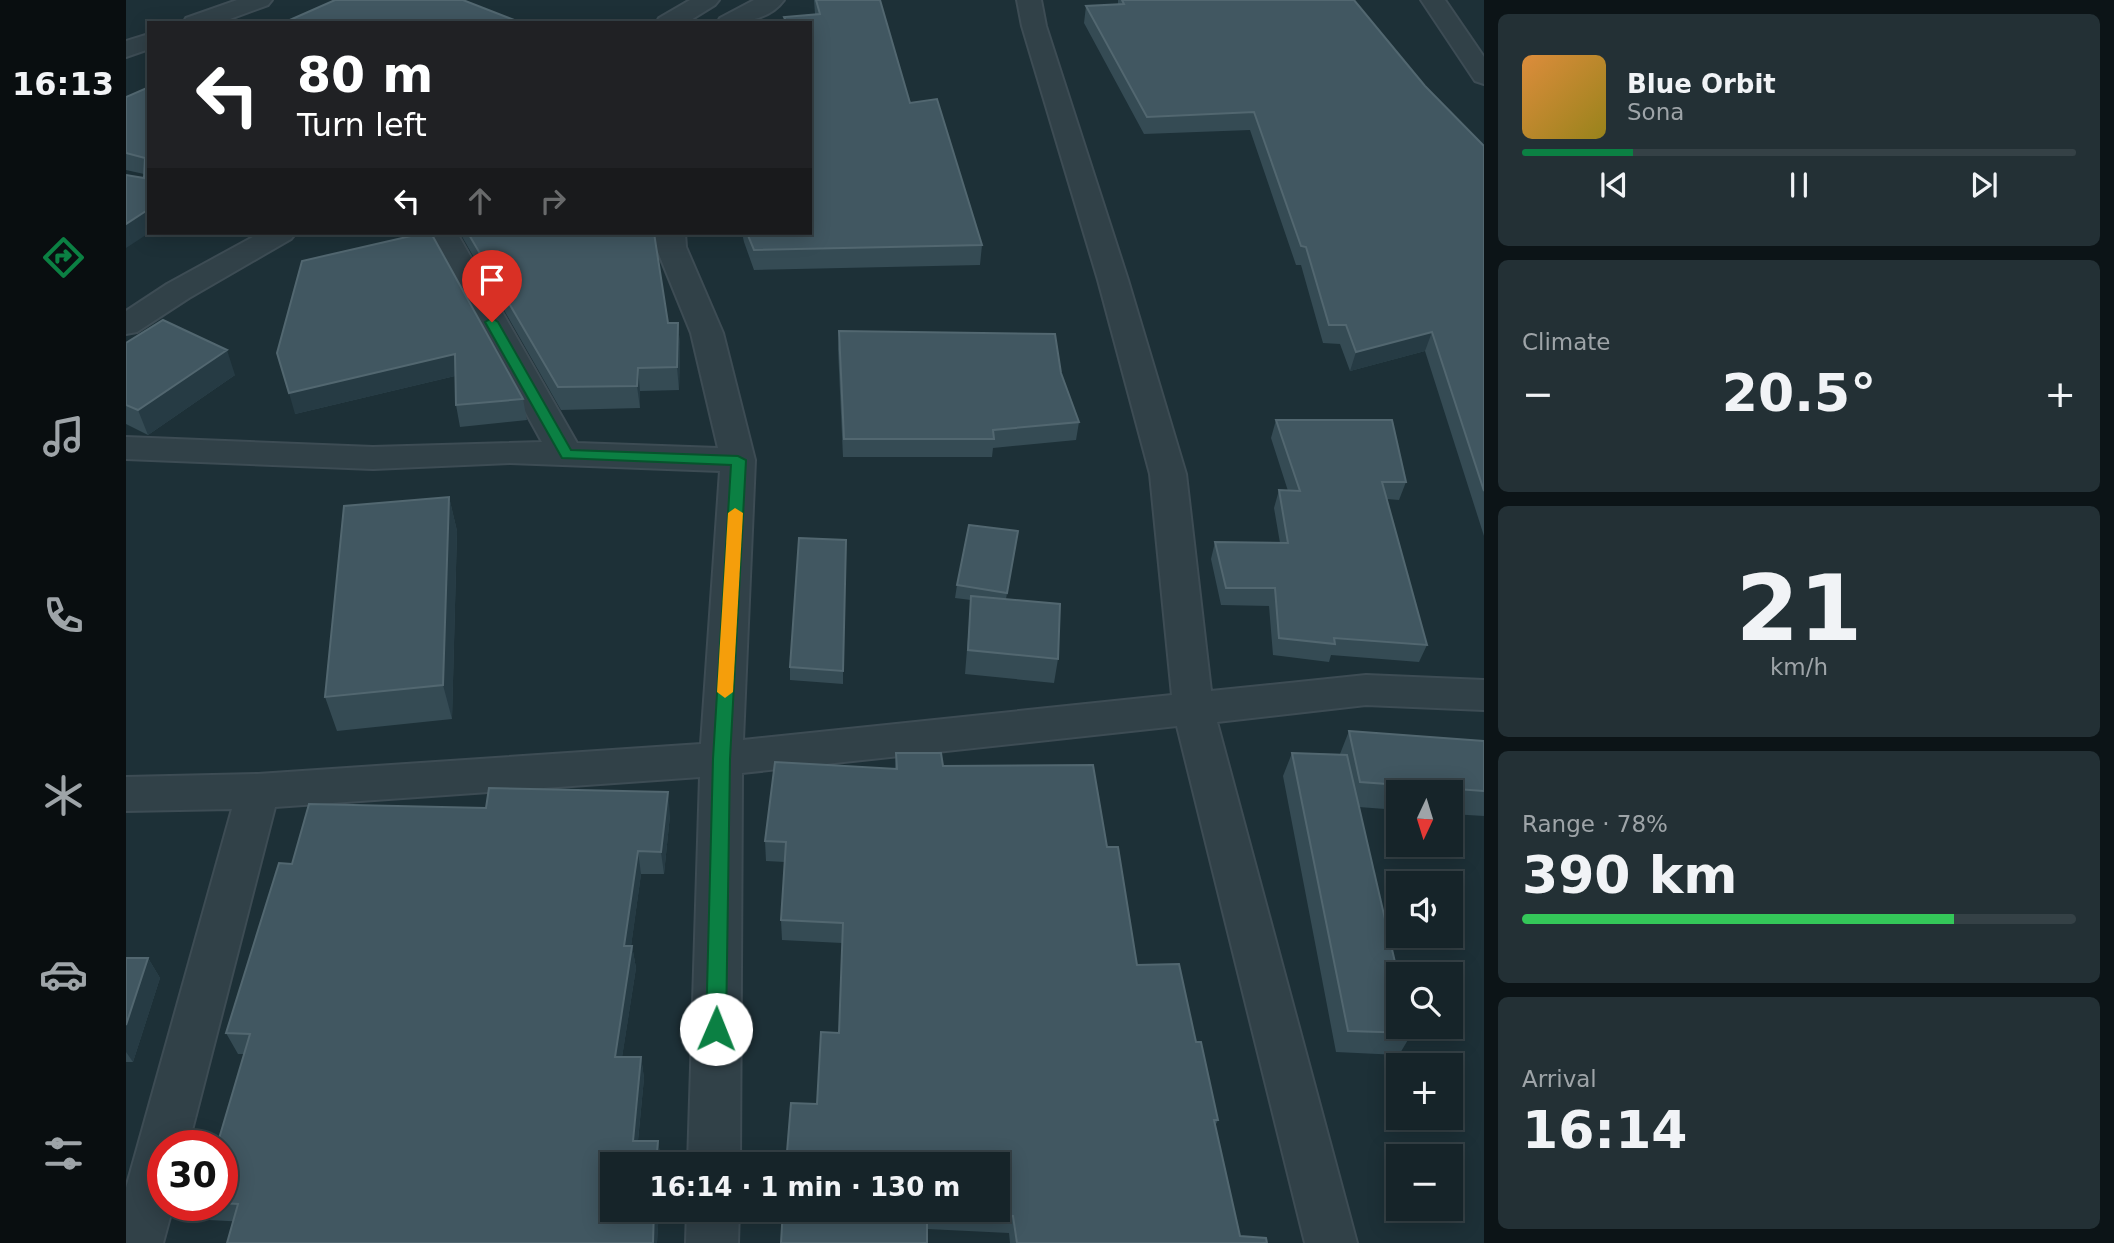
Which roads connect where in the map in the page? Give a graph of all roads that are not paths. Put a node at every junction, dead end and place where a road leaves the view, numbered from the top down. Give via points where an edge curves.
1 (260, 0) edge
2 (707, 0) edge
3 (772, 0) edge
4 (1029, 0) edge
5 (1433, 0) edge
6 (201, 21) edge
7 (671, 21) edge
8 (733, 21) edge
9 (147, 42) edge
10 (126, 49) edge
11 (1484, 76) edge
12 (277, 235) edge
13 (443, 235) edge
14 (670, 235) edge
15 (126, 324) edge
16 (126, 449) edge
17 (567, 455) junction
18 (738, 460) junction
19 (1484, 695) edge
20 (1193, 708) junction
21 (721, 759) junction
22 (258, 791) junction
23 (126, 794) edge
24 (168, 1130) edge
25 (714, 1152) edge
26 (147, 1206) edge
27 (713, 1222) edge
28 (137, 1243) edge
29 (712, 1243) edge
30 (1331, 1243) edge

1 - 6 street
2 - 7 street
3 - 8 street
4 - 20 street via 1168,474
5 - 11 street
9 - 10 street
12 - 15 street
13 - 17 street
14 - 18 street via 707,333
16 - 17 street via 373,458 509,452
17 - 18 street
18 - 21 street
19 - 20 street via 1366,690
20 - 21 street
20 - 30 street
21 - 22 street
21 - 25 street
22 - 23 street
22 - 24 street
26 - 28 street
27 - 29 street

